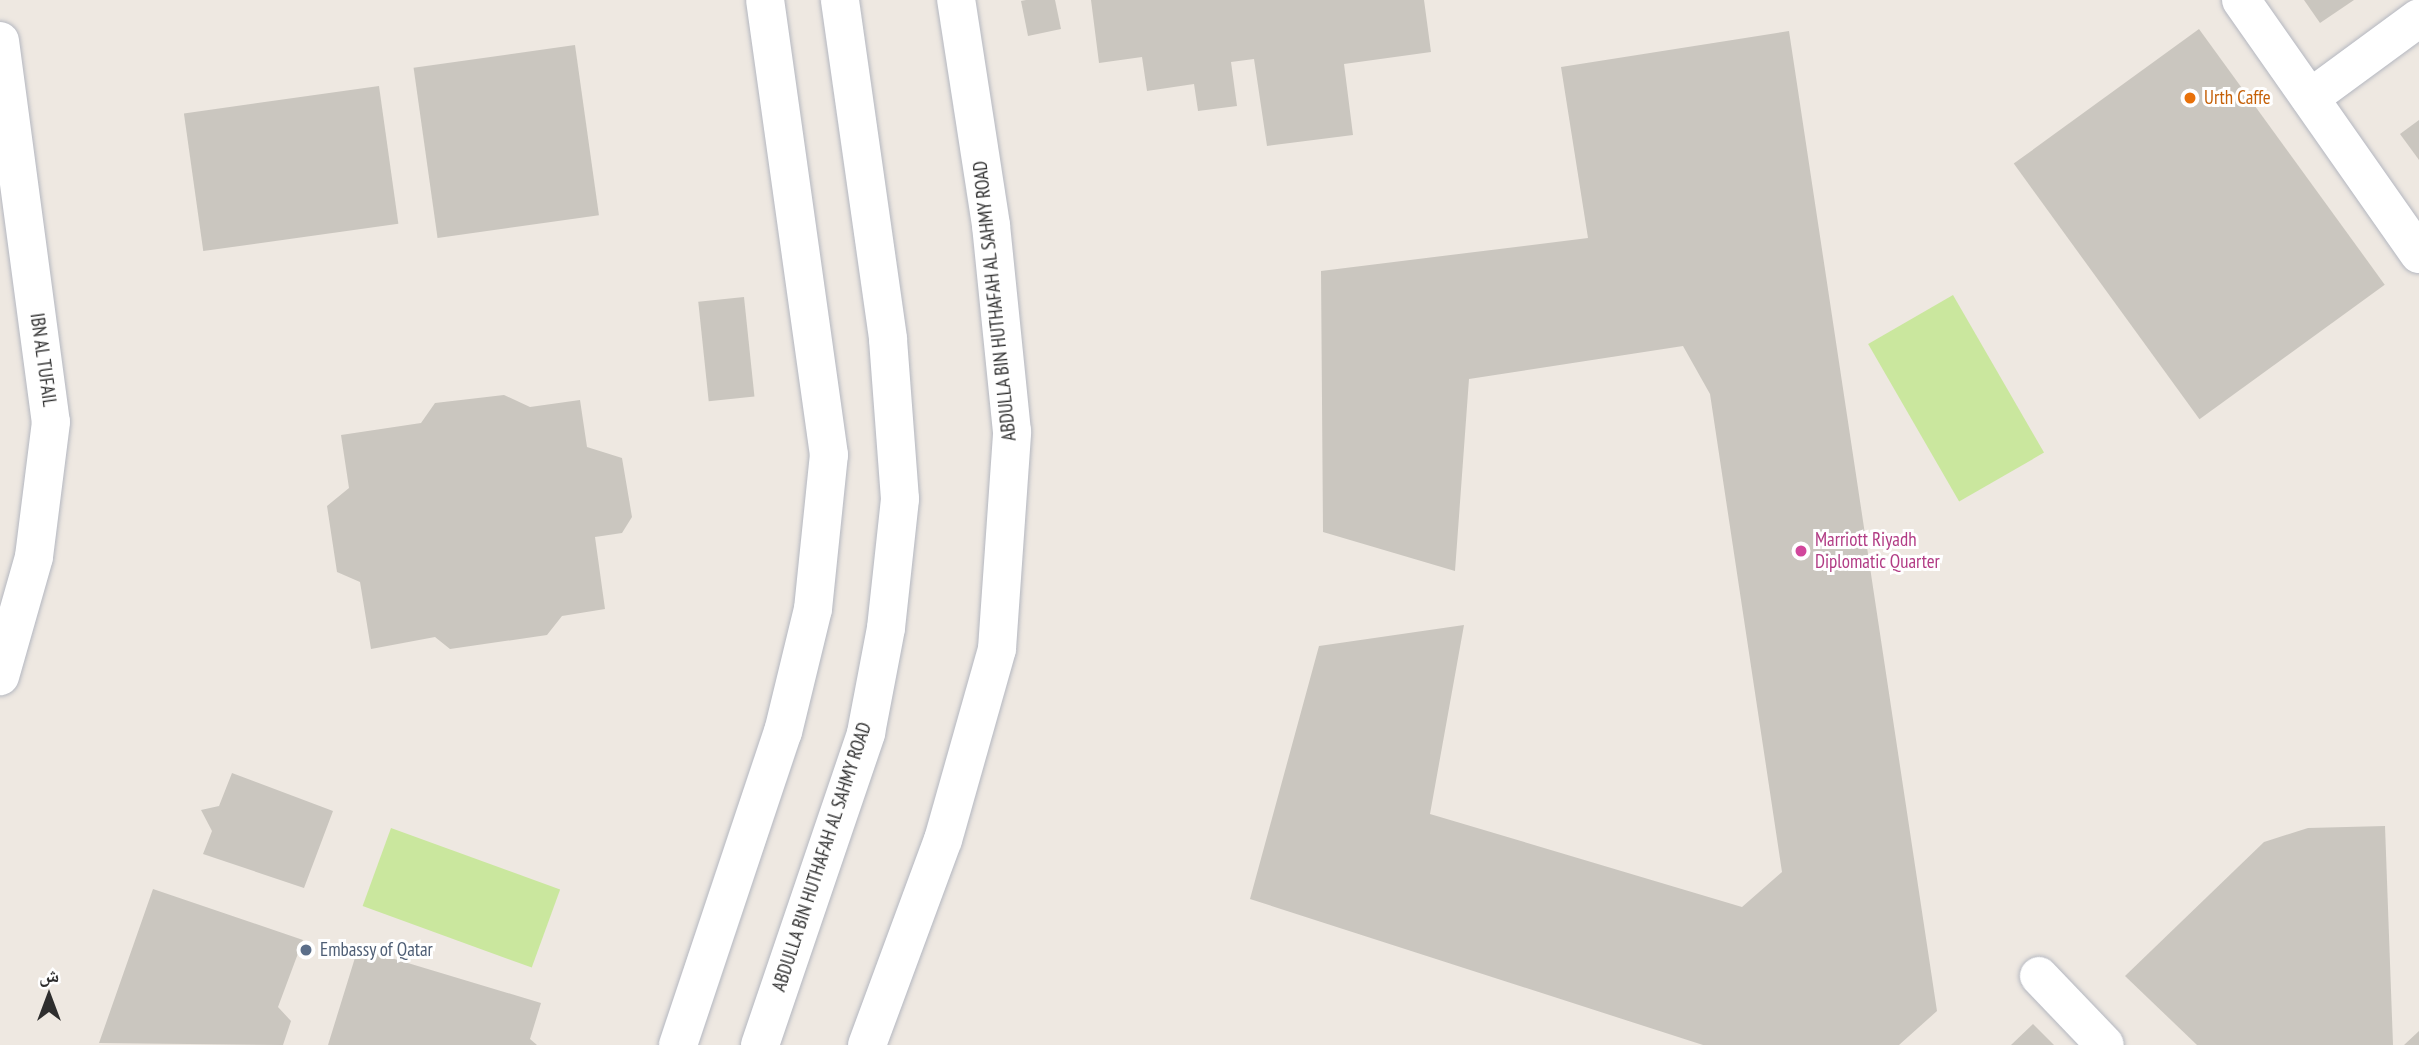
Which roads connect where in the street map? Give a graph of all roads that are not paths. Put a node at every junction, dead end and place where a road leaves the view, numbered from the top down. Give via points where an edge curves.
1 (765, 0) edge
2 (840, 0) edge
3 (956, 0) edge
4 (2241, 0) edge
5 (2419, 19) edge
6 (0, 41) edge
7 (2310, 98) junction
8 (2419, 254) edge
9 (0, 676) edge
10 (2039, 976) dead end
11 (678, 1045) edge
12 (760, 1045) edge
13 (867, 1045) edge
14 (2105, 1045) edge

1 - 11 street via 829,455 813,609 783,732
2 - 12 street, ABDULLA BIN HUTHAFAH AL SAHMY ROAD via 888,338 900,499 886,628 866,733
3 - 13 street, ABDULLA BIN HUTHAFAH AL SAHMY ROAD via 991,225 1013,432 997,649 943,840
4 - 7 street
5 - 7 street
6 - 9 street, IBN AL TUFAIL via 51,422 34,558
7 - 8 street
10 - 14 street

